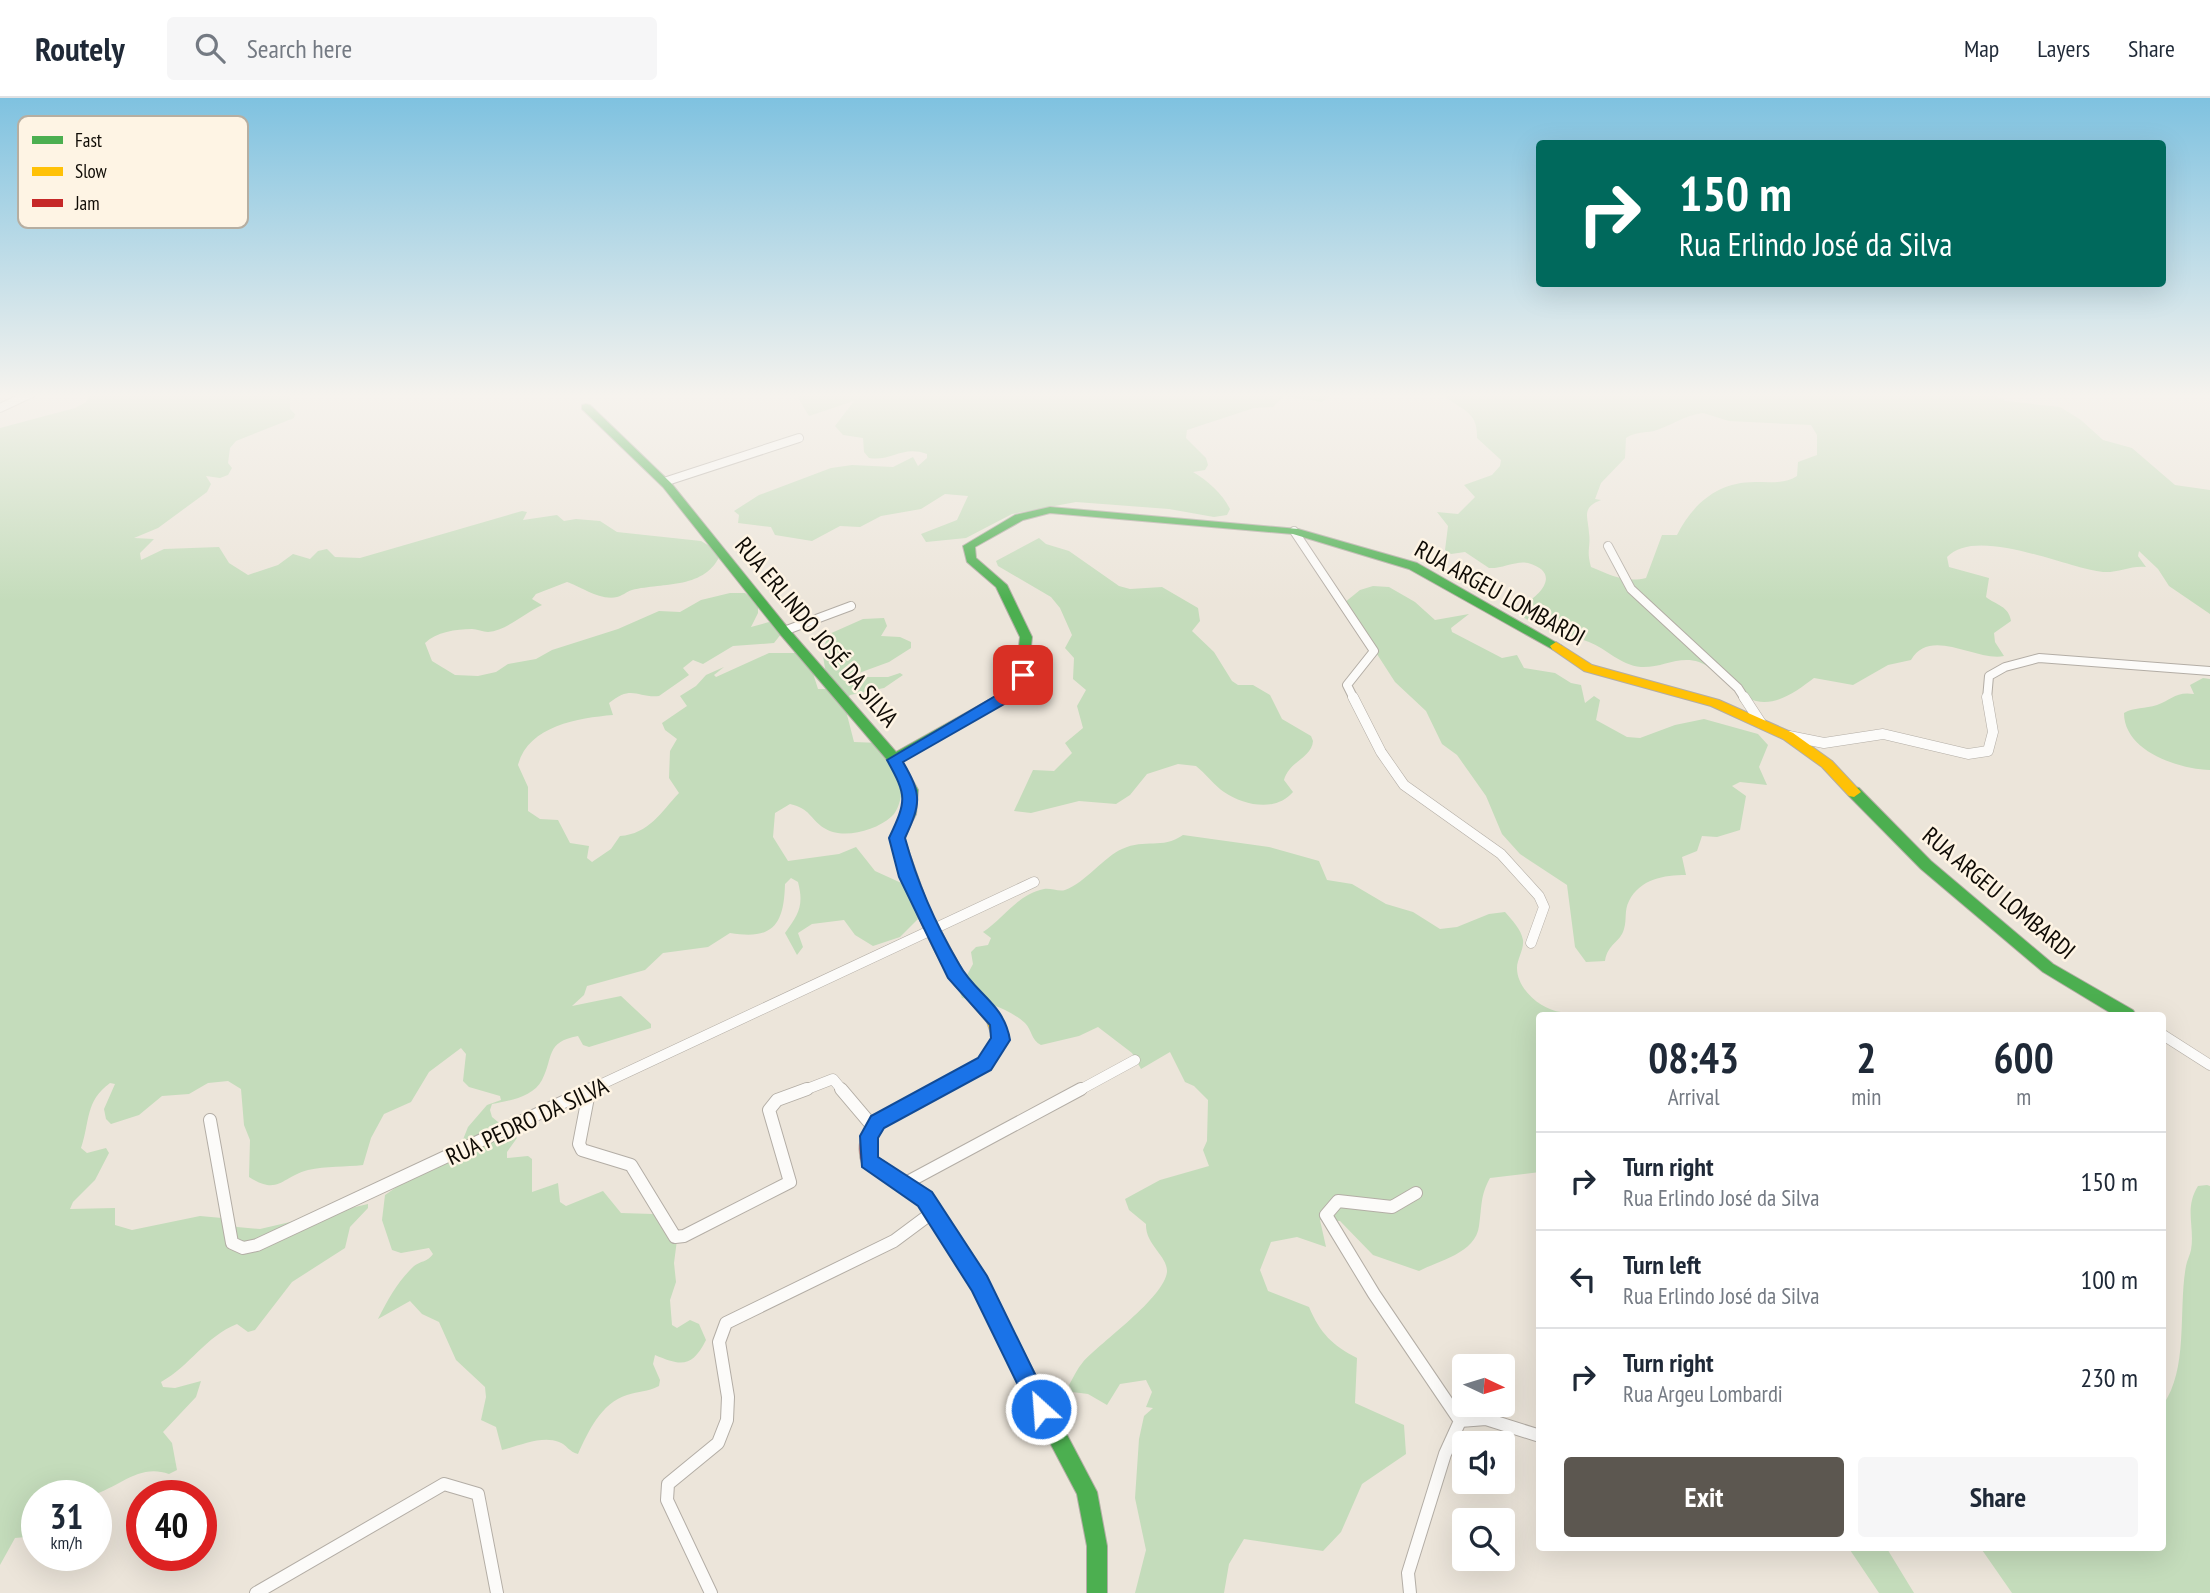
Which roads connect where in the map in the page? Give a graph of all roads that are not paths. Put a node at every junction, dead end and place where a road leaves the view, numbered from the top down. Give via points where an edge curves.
1 (644, 463) edge
2 (723, 463) edge
3 (664, 482) junction
4 (1294, 531) junction
5 (1608, 546) dead end
6 (851, 606) dead end
7 (784, 631) junction
8 (2210, 671) edge
9 (1761, 723) junction
10 (1788, 736) junction
11 (894, 760) junction
12 (1034, 882) dead end
13 (932, 931) junction
14 (1531, 943) dead end
15 (2123, 1012) edge
16 (2166, 1037) edge
17 (1135, 1060) dead end
18 (2210, 1065) edge
19 (589, 1091) junction
20 (210, 1120) dead end
21 (874, 1128) junction
22 (904, 1184) junction
23 (1416, 1193) dead end
24 (933, 1212) junction
25 (1460, 1422) junction
26 (1536, 1435) edge
27 (256, 1593) edge
28 (497, 1593) edge
29 (711, 1593) edge
30 (1097, 1593) edge
31 (1410, 1593) edge

1 - 3 street, RUA ERLINDO JOSÉ DA SILVA
2 - 3 street
3 - 7 street, RUA ERLINDO JOSÉ DA SILVA
4 - 9 street, RUA ARGEU LOMBARDI via 1413,566 1538,634 1588,668 1715,703
4 - 11 street, RUA ARGEU LOMBARDI via 1050,510 1019,517 969,547 971,559 1001,585 1026,637 1023,675 1007,695
4 - 14 street via 1374,650 1347,685 1381,752 1404,785 1501,854 1539,896 1544,907
5 - 9 street via 1631,589 1738,688
6 - 7 street
7 - 11 street, RUA ERLINDO JOSÉ DA SILVA
8 - 10 street via 2047,657 2022,660 1989,676 1984,691 1994,740 1988,751 1968,754 1883,734 1824,743
9 - 10 street, RUA ARGEU LOMBARDI
10 - 15 street, RUA ARGEU LOMBARDI via 1827,764 1926,865 2048,968
11 - 13 street, RUA ERLINDO JOSÉ DA SILVA via 911,790 909,814 897,838 907,877
12 - 13 street, RUA PEDRO DA SILVA
13 - 19 street, RUA PEDRO DA SILVA
13 - 21 street, RUA ERLINDO JOSÉ DA SILVA via 954,972 998,1022 1001,1040 984,1064
16 - 18 street
17 - 22 street
19 - 20 street, RUA PEDRO DA SILVA via 243,1248 232,1243 228,1233
19 - 21 street via 579,1144 582,1150 631,1165 675,1237 790,1182 769,1110 777,1100 833,1079
21 - 22 street via 869,1136 869,1161
22 - 24 street via 925,1199
23 - 25 street via 1392,1207 1338,1201 1326,1215
24 - 29 street via 894,1241 726,1323 719,1342 727,1420 718,1443 668,1484 667,1500
24 - 30 street via 979,1284 1087,1492 1097,1546
25 - 26 street via 1486,1419
25 - 31 street via 1445,1454 1408,1573
27 - 28 street via 444,1483 478,1494

